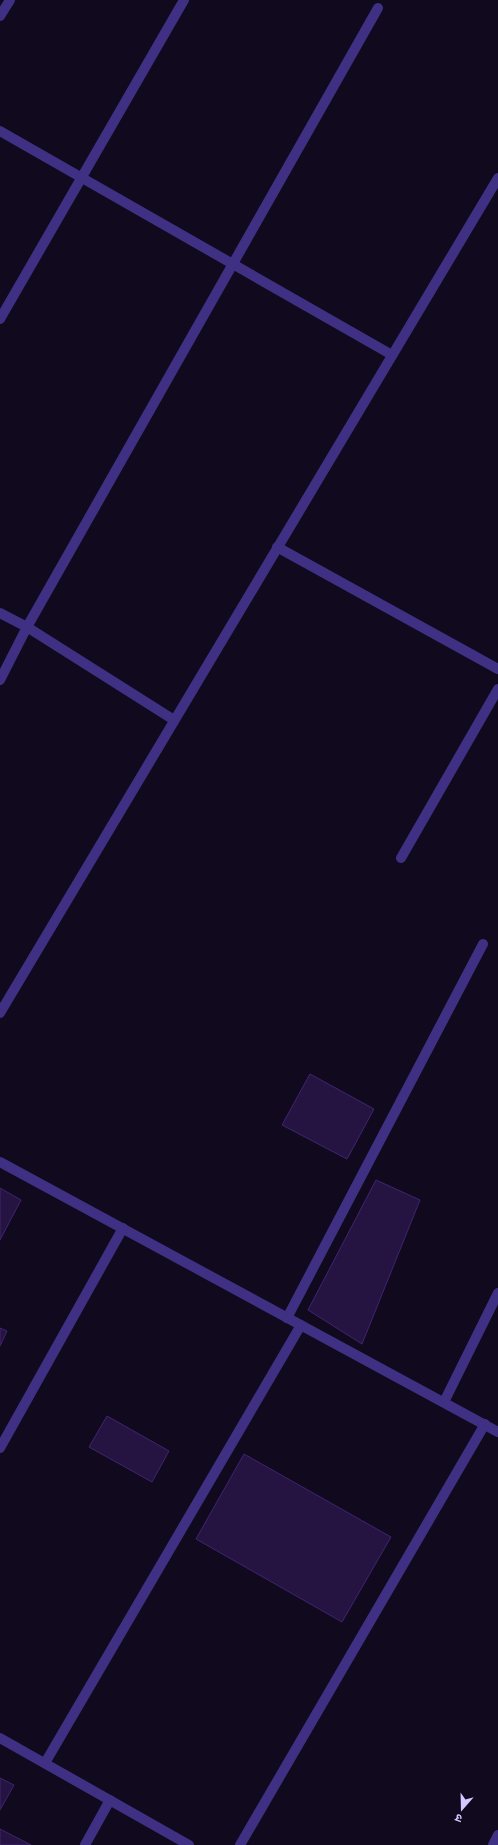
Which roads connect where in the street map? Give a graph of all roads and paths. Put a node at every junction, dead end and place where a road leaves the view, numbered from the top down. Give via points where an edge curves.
1 (10, 0) edge
2 (184, 0) edge
3 (378, 8) dead end
4 (0, 16) edge
5 (0, 131) edge
6 (81, 178) junction
7 (498, 178) edge
8 (233, 264) junction
9 (0, 319) edge
10 (392, 355) junction
11 (277, 547) junction
12 (0, 613) edge
13 (27, 627) junction
14 (498, 669) edge
15 (0, 680) edge
16 (498, 689) edge
17 (174, 720) junction
18 (401, 858) dead end
19 (483, 944) dead end
20 (0, 1013) edge
21 (0, 1162) edge
22 (123, 1228) junction
23 (498, 1293) edge
24 (287, 1318) junction
25 (302, 1326) junction
26 (444, 1402) junction
27 (485, 1424) junction
28 (498, 1432) edge
29 (0, 1448) edge
30 (0, 1738) edge
31 (45, 1763) junction
32 (110, 1800) junction
33 (498, 1835) edge
34 (85, 1845) edge
35 (189, 1845) edge
36 (240, 1845) edge
37 (493, 1845) edge

1 - 4 street
2 - 6 street
3 - 8 street
5 - 6 street
6 - 8 street
6 - 9 street
7 - 10 street
8 - 10 street
8 - 13 street
10 - 11 street
11 - 14 street
11 - 17 street
12 - 13 street
13 - 15 street
13 - 17 street
16 - 18 street
17 - 20 street
19 - 24 street
21 - 22 street
22 - 24 street
22 - 29 street
23 - 26 street
24 - 25 street
25 - 26 street
25 - 31 street
26 - 27 street
27 - 28 street
27 - 36 street
30 - 31 street
31 - 32 street
32 - 34 street
32 - 35 street
33 - 37 street

